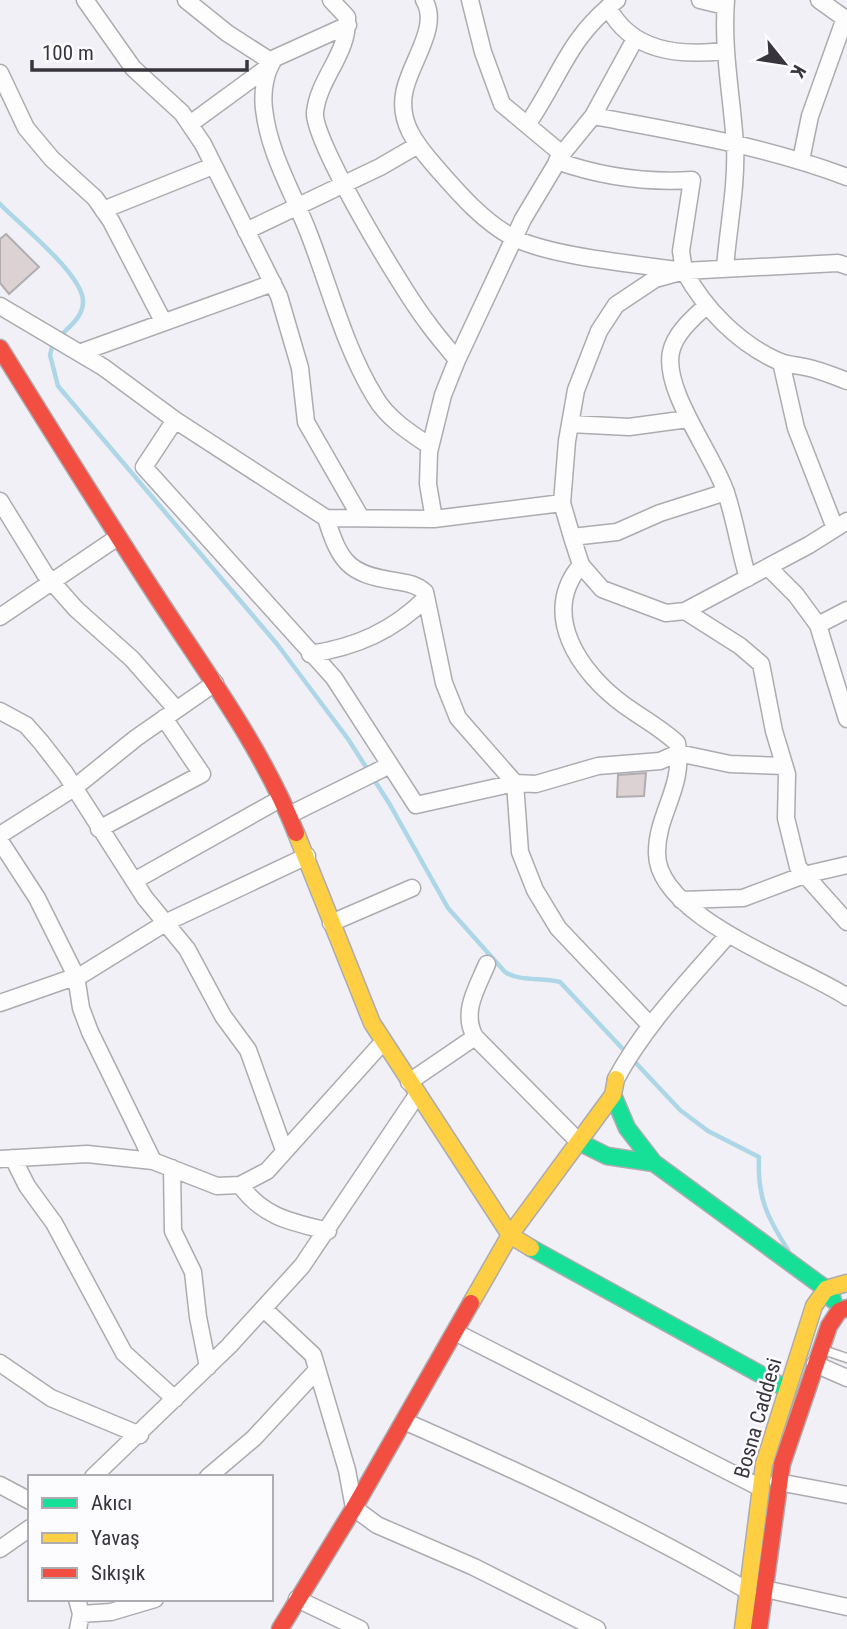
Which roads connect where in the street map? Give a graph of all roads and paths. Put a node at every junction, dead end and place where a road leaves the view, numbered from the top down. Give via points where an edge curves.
1 (85, 0) edge
2 (186, 0) edge
3 (331, 0) edge
4 (424, 0) edge
5 (470, 0) edge
6 (700, 0) edge
7 (819, 0) edge
8 (613, 3) edge
9 (726, 3) edge
10 (846, 19) edge
11 (348, 25) junction
12 (635, 39) junction
13 (724, 51) junction
14 (270, 65) junction
15 (0, 73) edge
16 (593, 116) junction
17 (190, 124) junction
18 (527, 125) junction
19 (735, 144) junction
20 (418, 145) junction
21 (560, 158) junction
22 (801, 160) junction
23 (213, 166) junction
24 (847, 177) edge
25 (345, 183) junction
26 (296, 205) junction
27 (103, 210) junction
28 (246, 231) junction
29 (514, 238) junction
30 (847, 266) edge
31 (725, 268) junction
32 (684, 271) junction
33 (273, 283) junction
34 (706, 306) junction
35 (0, 307) edge
36 (163, 321) junction
37 (0, 348) edge
38 (79, 353) junction
39 (457, 360) junction
40 (781, 362) junction
41 (847, 381) edge
42 (688, 419) junction
43 (175, 420) junction
44 (570, 424) junction
45 (430, 446) junction
46 (726, 492) junction
47 (0, 500) edge
48 (562, 503) junction
49 (326, 518) junction
50 (361, 518) junction
51 (434, 519) junction
52 (841, 525) edge
53 (118, 537) junction
54 (572, 537) junction
55 (581, 565) junction
56 (768, 567) junction
57 (748, 578) junction
58 (51, 581) junction
59 (426, 598) junction
60 (847, 610) edge
61 (685, 611) junction
62 (0, 617) edge
63 (818, 625) junction
64 (310, 654) junction
65 (840, 680) edge
66 (215, 684) junction
67 (0, 710) edge
68 (170, 713) junction
69 (847, 719) edge
70 (678, 752) junction
71 (784, 766) junction
72 (385, 768) junction
73 (515, 783) junction
74 (74, 788) junction
75 (281, 799) junction
76 (289, 815) junction
77 (99, 829) junction
78 (0, 835) edge
79 (0, 841) edge
80 (307, 856) junction
81 (847, 865) edge
82 (804, 875) junction
83 (134, 881) junction
84 (412, 888) dead end
85 (681, 900) junction
86 (167, 922) junction
87 (847, 922) edge
88 (331, 923) junction
89 (729, 935) junction
90 (488, 964) dead end
91 (76, 976) junction
92 (847, 997) edge
93 (0, 1003) edge
94 (650, 1024) junction
95 (475, 1037) junction
96 (383, 1042) junction
97 (614, 1087) junction
98 (413, 1088) junction
99 (579, 1142) junction
100 (284, 1150) junction
101 (6, 1159) edge
102 (153, 1161) junction
103 (654, 1163) junction
104 (172, 1168) junction
105 (240, 1185) junction
106 (327, 1231) junction
107 (510, 1235) junction
108 (847, 1283) edge
109 (826, 1289) junction
110 (264, 1310) junction
111 (843, 1310) edge
112 (455, 1332) junction
113 (817, 1357) junction
114 (847, 1358) edge
115 (0, 1363) edge
116 (208, 1367) junction
117 (317, 1370) junction
118 (847, 1378) edge
119 (787, 1389) junction
120 (175, 1399) junction
121 (404, 1421) junction
122 (140, 1435) junction
123 (95, 1475) edge
124 (210, 1475) edge
125 (778, 1482) junction
126 (0, 1485) edge
127 (759, 1487) junction
128 (847, 1495) edge
129 (28, 1500) edge
130 (355, 1508) junction
131 (28, 1529) edge
132 (0, 1549) edge
133 (756, 1590) junction
134 (297, 1599) junction
135 (148, 1601) edge
136 (847, 1608) edge
137 (79, 1614) edge
138 (279, 1629) edge
139 (360, 1629) edge
140 (597, 1629) edge
141 (743, 1629) edge
142 (759, 1629) edge

1 - 17 street via 133,68
2 - 14 street
3 - 11 street
4 - 20 street via 431,24 404,92 402,112
5 - 18 street via 502,104
6 - 9 street
7 - 10 street
8 - 12 street via 616,22
8 - 18 street via 575,40
9 - 13 street
10 - 22 street via 810,116
11 - 14 street
11 - 25 street via 342,52 315,113
12 - 13 street via 665,51
12 - 16 street
13 - 19 street
14 - 17 street
14 - 26 street via 266,120
15 - 27 street via 26,128
16 - 19 street
16 - 21 street
17 - 23 street
18 - 21 street
19 - 22 street
19 - 31 street
20 - 25 street
20 - 29 street via 463,198
21 - 29 street
21 - 32 street via 598,176 692,180 681,251
22 - 24 street
23 - 27 street
23 - 28 street
25 - 26 street
25 - 39 street via 402,285
26 - 28 street
26 - 45 street via 346,337 375,398 390,416
27 - 36 street
28 - 33 street
29 - 32 street via 545,248
29 - 39 street
30 - 31 street
31 - 32 street
32 - 34 street
32 - 44 street via 655,279 616,305 599,331 576,390
33 - 36 street
33 - 50 street via 300,369 306,422
34 - 40 street
34 - 42 street via 679,334 670,353
35 - 38 street
36 - 38 street
37 - 53 street
38 - 43 street
39 - 45 street
40 - 41 street
40 - 52 street via 796,428
42 - 44 street via 629,427
42 - 46 street
43 - 49 street
43 - 64 street via 144,467
44 - 48 street
45 - 51 street via 428,484
46 - 54 street via 617,532
46 - 57 street
47 - 58 street
48 - 51 street
48 - 54 street
49 - 50 street
49 - 59 street via 339,555 351,568 366,576 418,585
50 - 51 street
52 - 56 street
53 - 58 street
53 - 66 street
54 - 55 street
55 - 61 street via 602,589 623,599 666,613
55 - 70 street via 564,594 561,616 573,649 594,679 665,732 677,743
56 - 57 street
56 - 63 street
57 - 61 street
58 - 62 street
58 - 68 street via 132,659
59 - 64 street via 410,615 368,640
59 - 73 street via 444,683 458,718
60 - 63 street
61 - 71 street via 761,664
63 - 65 street
64 - 72 street via 334,678
65 - 69 street
66 - 68 street
66 - 75 street
67 - 74 street via 26,725
68 - 74 street
68 - 77 street via 202,774
70 - 71 street via 730,764
70 - 73 street via 660,761 587,768 536,784
70 - 85 street via 678,780 656,856
71 - 82 street via 790,843
72 - 73 street via 416,805
72 - 76 street
73 - 94 street via 520,852 535,890 558,928
74 - 77 street
74 - 78 street
75 - 76 street
75 - 83 street
76 - 80 street
77 - 83 street
79 - 91 street via 37,898
80 - 86 street
80 - 88 street
81 - 82 street
82 - 85 street via 743,898
82 - 87 street
83 - 86 street
84 - 88 street
85 - 89 street
86 - 91 street
86 - 100 street via 248,1050
88 - 96 street
89 - 92 street
89 - 94 street
90 - 95 street via 469,1006
91 - 93 street
91 - 102 street via 80,1008
94 - 97 street via 633,1046
95 - 98 street
95 - 99 street
96 - 98 street
96 - 100 street
97 - 99 street
97 - 103 street via 626,1128
98 - 106 street
98 - 107 street
99 - 103 street via 607,1156
99 - 107 street
100 - 105 street via 267,1171
101 - 102 street via 88,1154
101 - 120 street via 89,1284 118,1345
102 - 104 street
103 - 109 street
104 - 105 street via 217,1186
104 - 116 street via 173,1231 193,1272
105 - 106 street via 272,1216
106 - 110 street
107 - 112 street
107 - 119 street
108 - 109 street
109 - 111 street
109 - 119 street, Bosna Caddesi via 814,1306
110 - 116 street
110 - 117 street via 306,1347
111 - 113 street, Bosna Caddesi via 829,1326
112 - 121 street
112 - 127 street
113 - 114 lane
113 - 118 street
113 - 125 street, Bosna Caddesi
115 - 122 street via 51,1398
116 - 120 street
117 - 124 street via 254,1438
117 - 130 street
119 - 127 street, Bosna Caddesi
120 - 122 street
121 - 130 street
121 - 133 street via 591,1504
122 - 123 street
125 - 128 street
125 - 133 street, Bosna Caddesi
126 - 129 street
127 - 133 street, Bosna Caddesi
130 - 134 street
130 - 140 street via 377,1525
131 - 132 street
133 - 136 street
133 - 141 street, Bosna Caddesi
133 - 142 street, Bosna Caddesi
134 - 138 street
134 - 139 street
135 - 137 street via 111,1612

